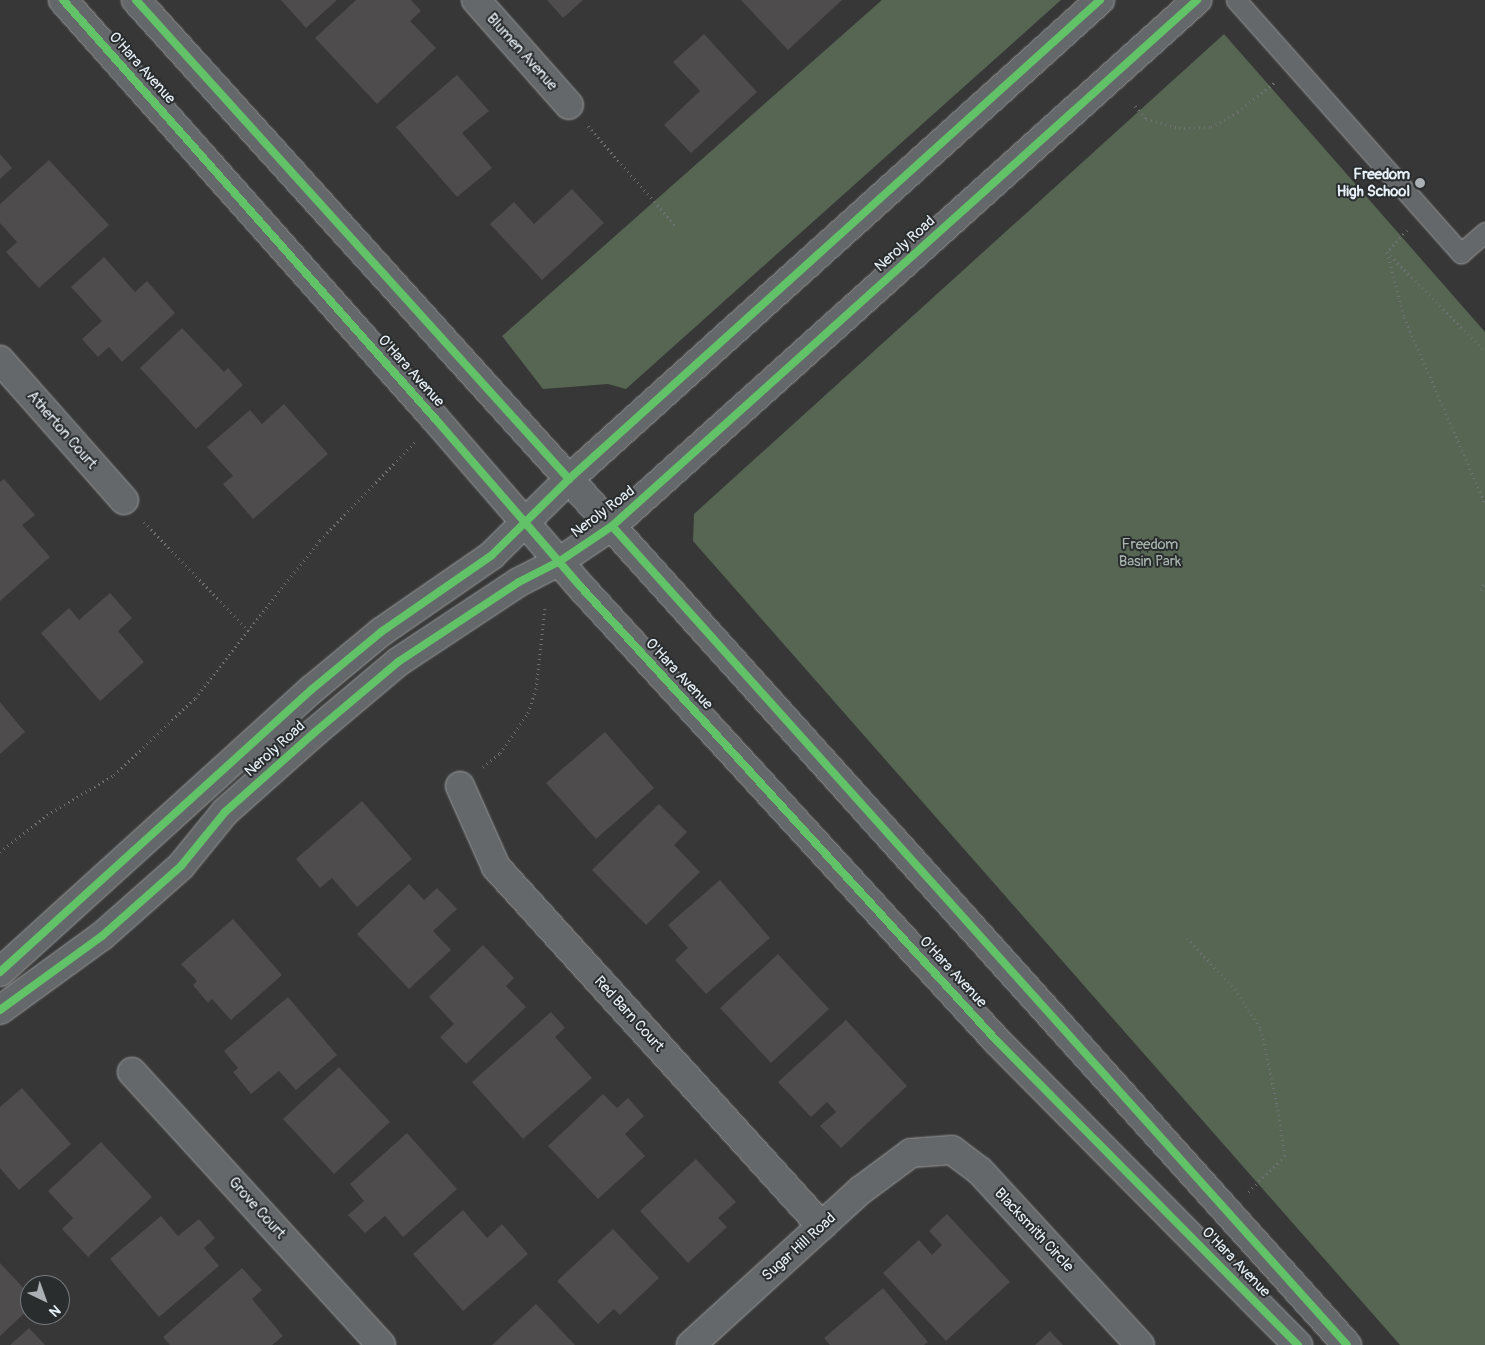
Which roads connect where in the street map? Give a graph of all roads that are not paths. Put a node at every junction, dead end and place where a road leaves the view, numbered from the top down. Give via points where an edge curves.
1 (63, 0) edge
2 (136, 0) edge
3 (476, 0) edge
4 (1100, 0) edge
5 (1197, 0) edge
6 (1236, 0) edge
7 (569, 105) road end
8 (1485, 232) edge
9 (0, 360) edge
10 (570, 479) junction
11 (124, 500) road end
12 (524, 522) junction
13 (612, 526) junction
14 (560, 561) junction
15 (460, 786) road end
16 (0, 972) edge
17 (0, 1010) edge
18 (132, 1072) dead end
19 (911, 1153) joint
20 (822, 1226) junction
21 (381, 1345) edge
22 (691, 1345) edge
23 (1140, 1345) edge
24 (1298, 1345) edge
25 (1346, 1345) edge

1 - 12 street, O'Hara Avenue
2 - 10 street, O'Hara Avenue
3 - 7 street, Blumen Avenue
4 - 10 street, Neroly Road
5 - 13 street, Neroly Road
6 - 8 lane via 1461,253
9 - 11 street, Atherton Court
10 - 12 street, Neroly Road
10 - 13 street, O'Hara Avenue
12 - 14 street, O'Hara Avenue
12 - 16 street, Neroly Road via 492,555 381,632 311,690
13 - 14 street, Neroly Road
13 - 25 street, O'Hara Avenue
14 - 17 street, Neroly Road via 519,582 398,662 226,812 181,866 109,929
14 - 24 street, O'Hara Avenue via 997,1040
15 - 20 street, Red Barn Court via 496,868
18 - 21 street, Grove Court
19 - 20 street, Sugar Hill Road
19 - 23 street, Blacksmith Circle via 952,1150 980,1171
20 - 22 street, Sugar Hill Road

